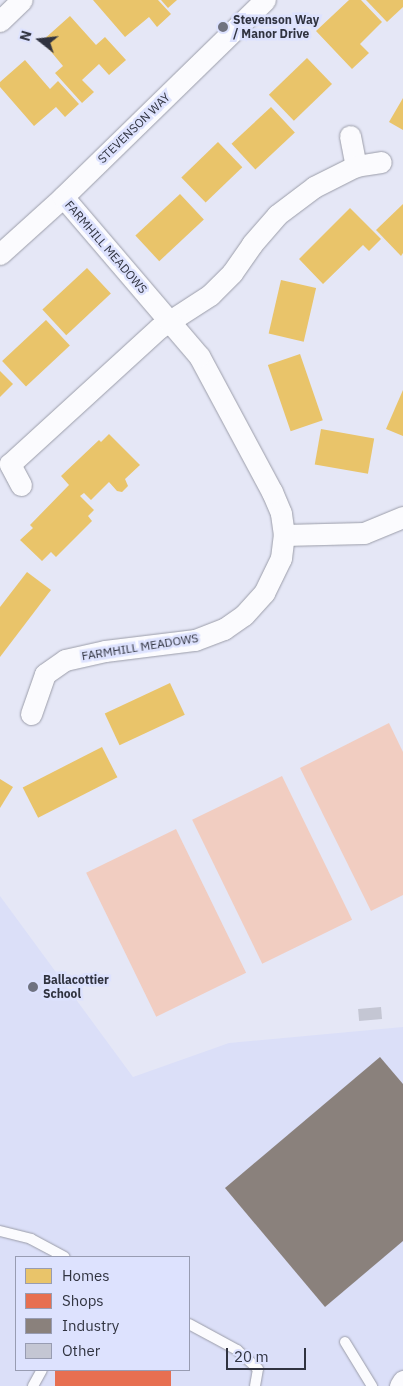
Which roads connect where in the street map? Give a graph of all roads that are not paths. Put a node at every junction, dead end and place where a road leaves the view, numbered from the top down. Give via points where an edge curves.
1 (22, 0) edge
2 (265, 0) edge
3 (0, 21) edge
4 (350, 136) dead end
5 (381, 162) dead end
6 (356, 166) junction
7 (63, 197) junction
8 (0, 254) edge
9 (169, 320) junction
10 (5, 460) edge
11 (22, 485) dead end
12 (403, 517) edge
13 (284, 535) junction
14 (32, 714) dead end
15 (0, 1231) edge
16 (63, 1256) edge
17 (190, 1325) edge
18 (345, 1342) dead end
19 (42, 1371) edge
20 (403, 1381) edge
21 (34, 1386) edge
22 (256, 1386) edge
23 (372, 1386) edge
24 (400, 1386) edge

1 - 3 street
2 - 7 street, STEVENSON WAY
4 - 6 street
5 - 6 street
6 - 9 street via 314,187 277,215 232,273 210,295
7 - 8 street, STEVENSON WAY
7 - 9 street, FARMHILL MEADOWS
9 - 10 street
9 - 13 street, FARMHILL MEADOWS via 199,356 272,492 281,513
10 - 11 street
12 - 13 street via 364,532
13 - 14 street, FARMHILL MEADOWS via 281,558 264,593 244,615 224,629 195,640 105,651 65,660 45,674
15 - 16 lane via 32,1239
17 - 22 lane via 237,1350 258,1369
18 - 23 lane
19 - 21 lane
20 - 24 street

